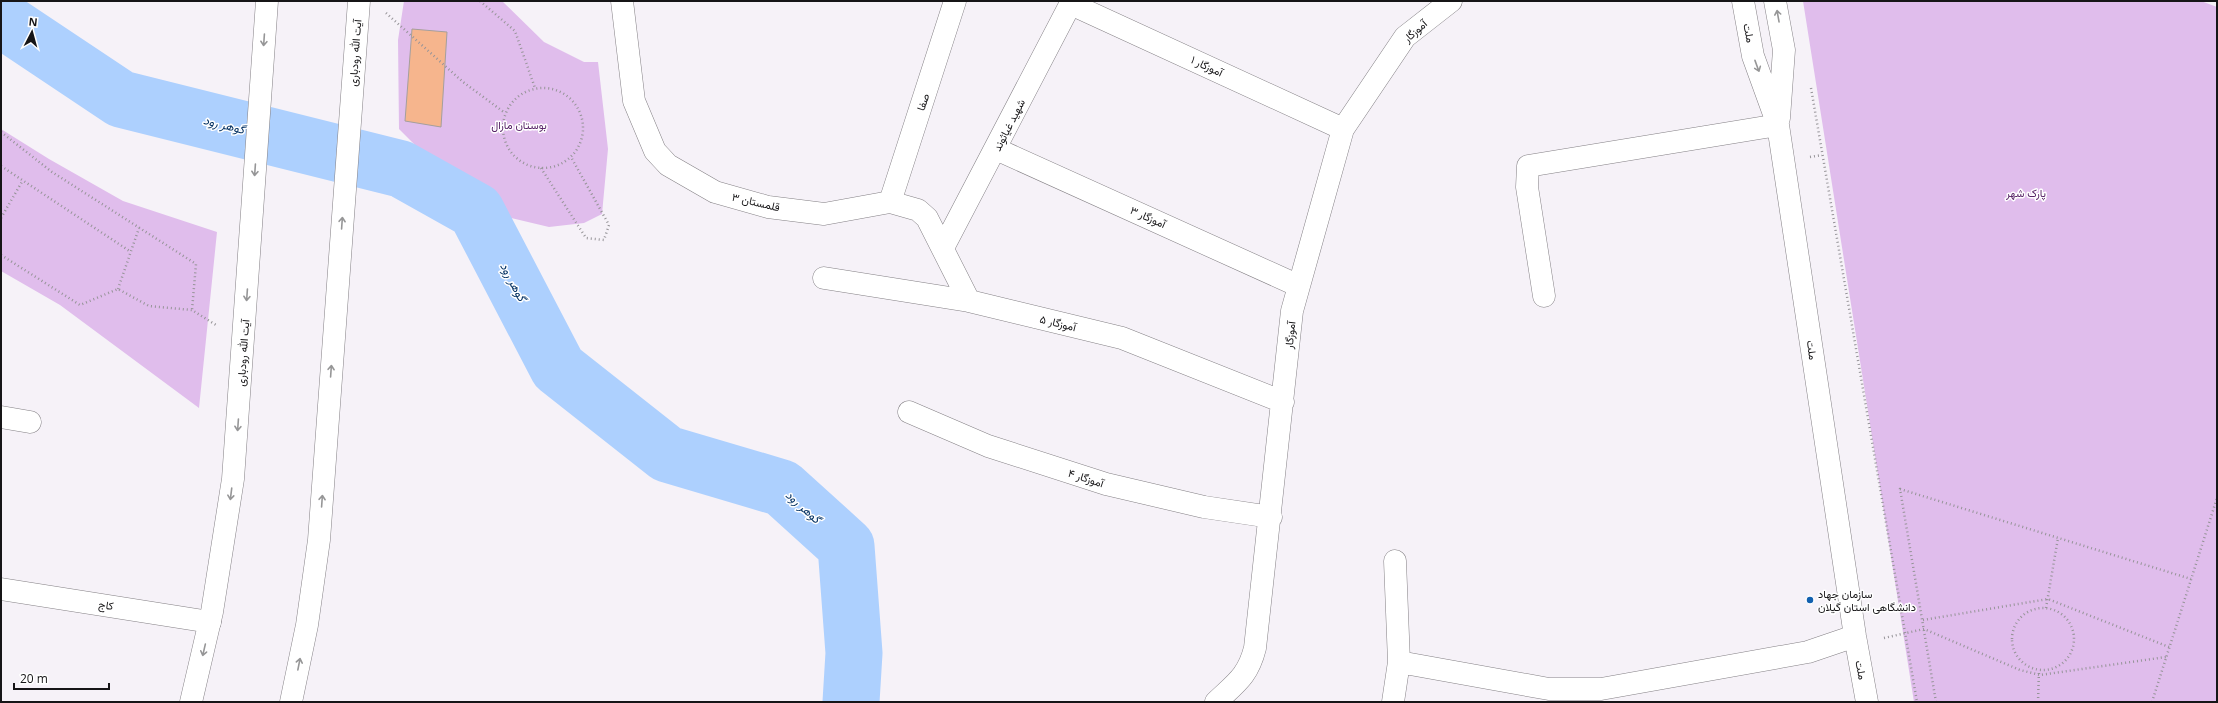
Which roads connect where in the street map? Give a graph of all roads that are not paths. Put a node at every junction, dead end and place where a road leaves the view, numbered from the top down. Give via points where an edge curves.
1 (267, 1) edge
2 (359, 1) edge
3 (622, 1) edge
4 (955, 1) edge
5 (1451, 1) edge
6 (1743, 1) edge
7 (1775, 1) edge
8 (1072, 3) edge
9 (1778, 125) junction
10 (1343, 129) junction
11 (996, 149) junction
12 (890, 202) junction
13 (943, 248) junction
14 (824, 278) dead end
15 (1299, 286) junction
16 (1544, 296) dead end
17 (969, 301) junction
18 (1283, 402) junction
19 (910, 412) dead end
20 (1, 417) edge
21 (30, 422) dead end
22 (1271, 517) junction
23 (1394, 561) dead end
24 (1, 589) edge
25 (210, 622) junction
26 (1855, 641) junction
27 (1399, 662) junction
28 (191, 702) edge
29 (291, 702) edge
30 (1216, 702) edge
31 (1393, 702) edge
32 (1867, 702) edge

1 -> 25 street, آیت الله رودباری via 233,479
29 -> 2 street, آیت الله رودباری via 307,625 319,544
3 - 12 street, قلمستان ۳ via 634,101 655,151 668,165 715,192 768,207 824,214
4 - 12 street, صفا
5 - 10 street, آموزگار via 1405,37
6 -> 9 street, ملت via 1753,56
9 -> 7 street via 1784,50
8 - 10 street, آموزگار ۱
8 - 11 street, شهید غیاثوند
9 - 16 street via 1528,166 1527,187
9 - 26 street, ملت
10 - 15 street, آموزگار
11 - 13 street, شهید غیاثوند
11 - 15 street, آموزگار ۳
12 - 13 street, قلمستان ۳ via 918,210 927,218
13 - 17 street, قلمستان ۳
14 - 17 street, آموزگار ۵
15 - 18 street, آموزگار via 1292,311
17 - 18 street, آموزگار ۵ via 1122,338
18 - 22 street, آموزگار
19 - 22 street, آموزگار ۴ via 988,446 1106,484 1204,507
20 - 21 street
22 - 30 street, آموزگار via 1251,665 1241,679
23 - 27 street
24 - 25 street, کاج
25 -> 28 street, آیت الله رودباری
26 - 27 street via 1808,652 1601,689 1549,689
26 - 32 street, ملت
27 - 31 street

